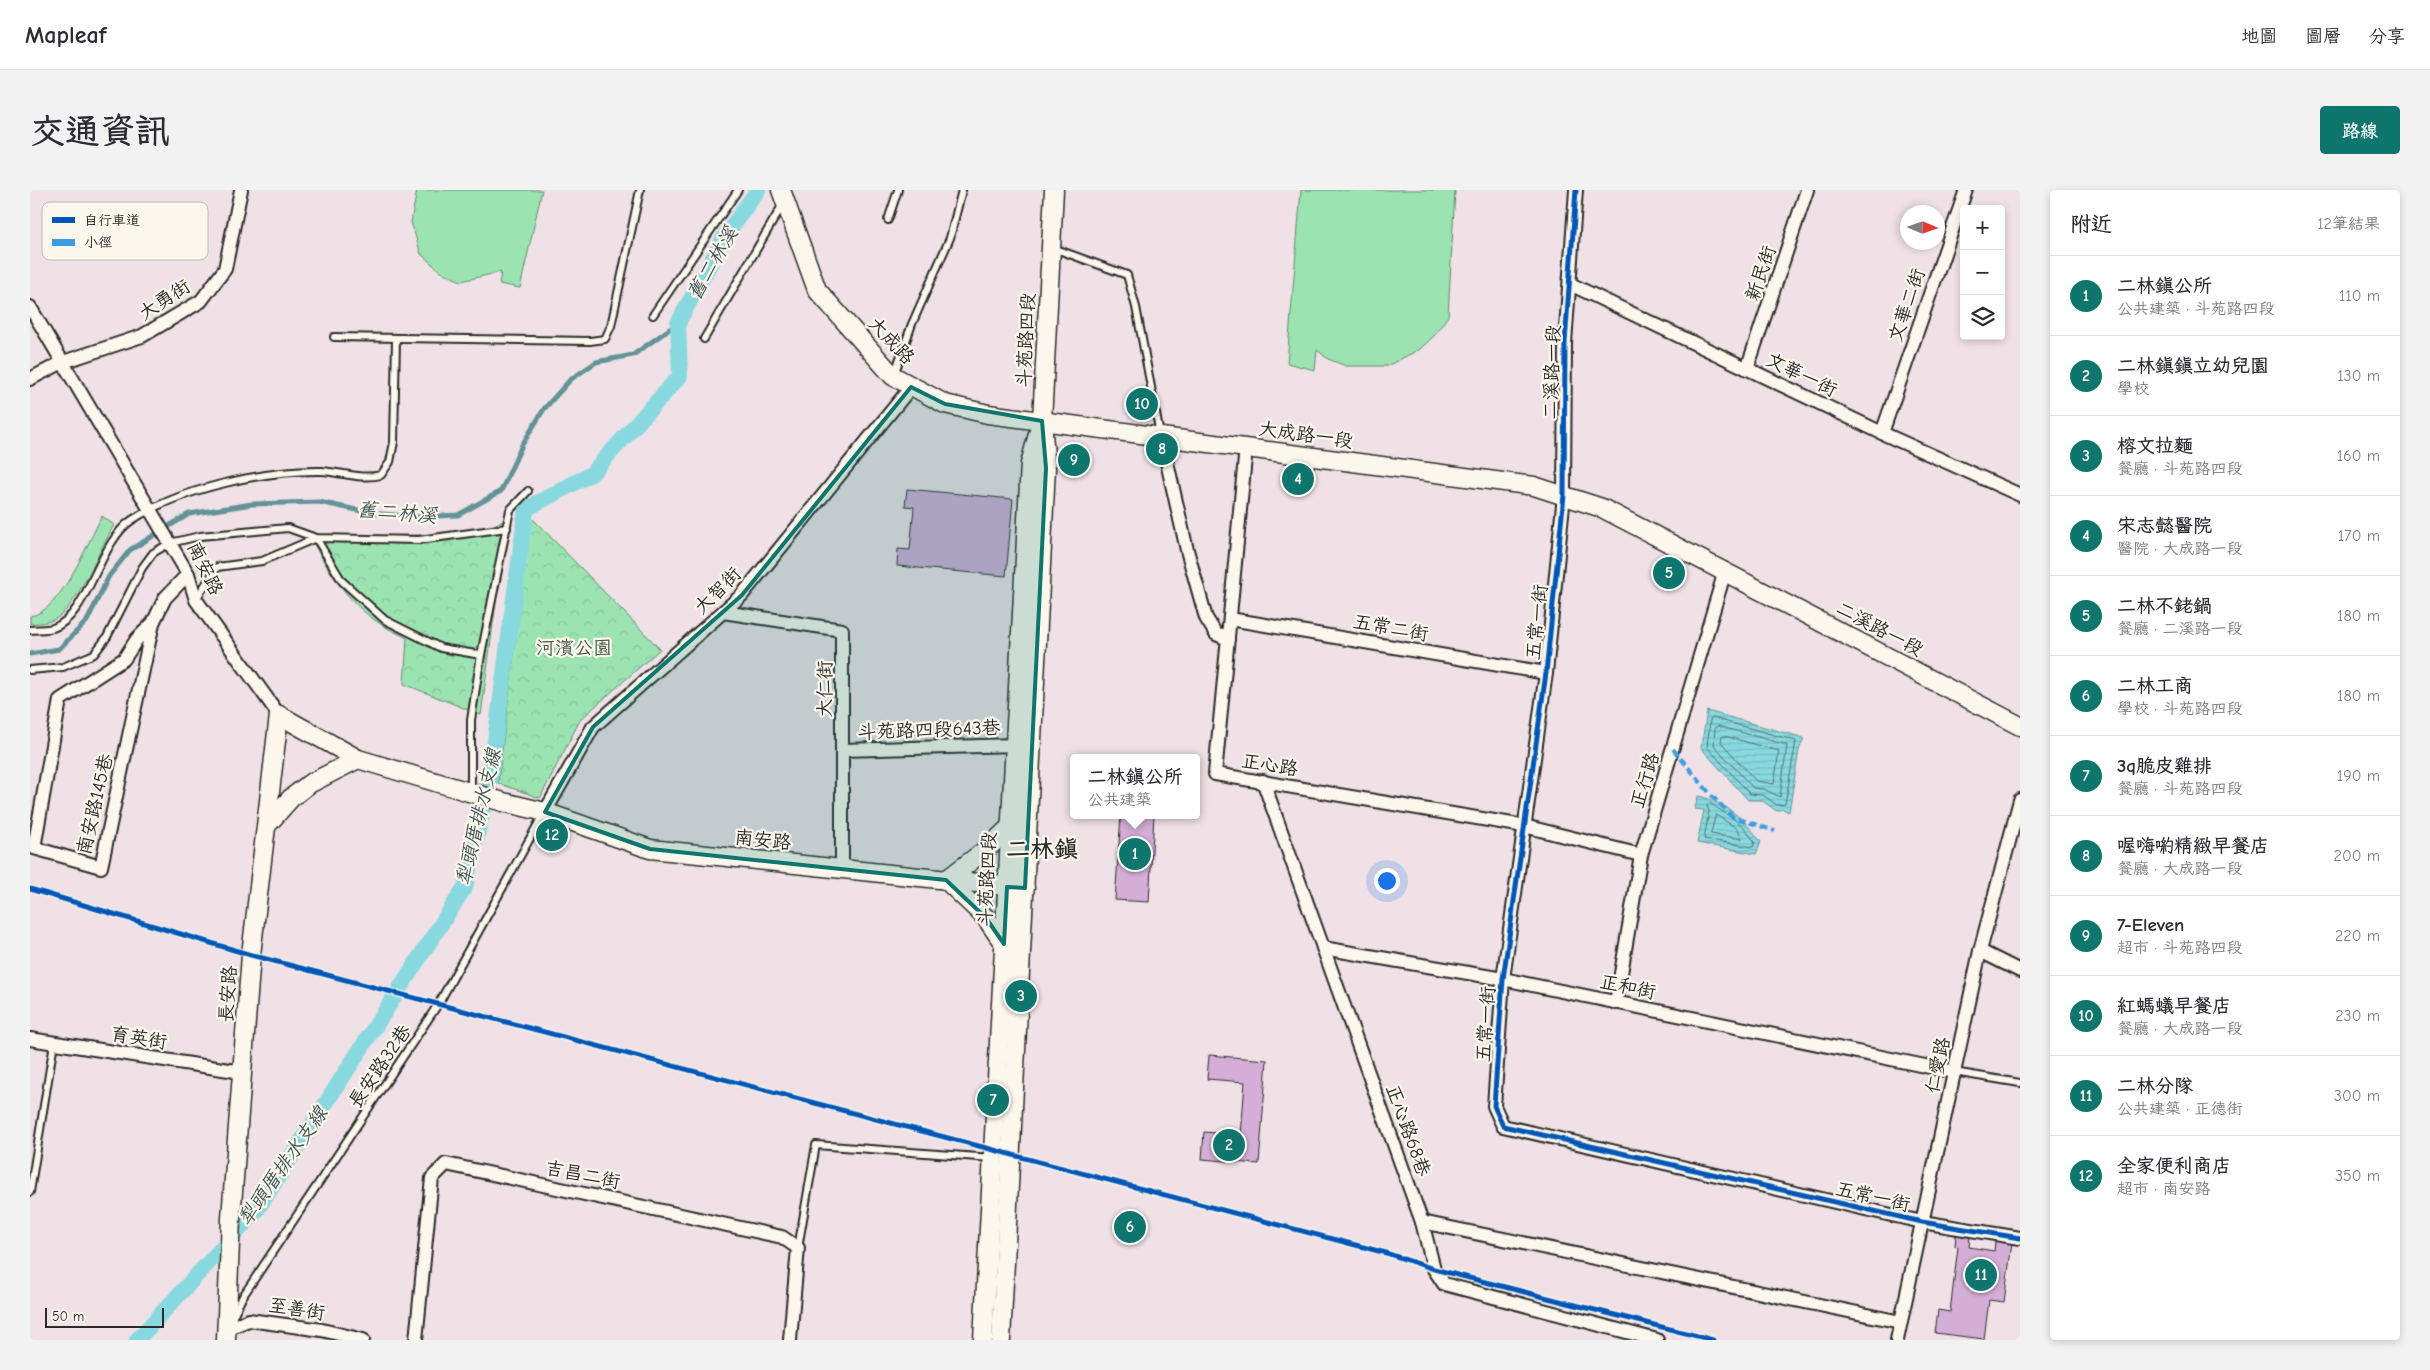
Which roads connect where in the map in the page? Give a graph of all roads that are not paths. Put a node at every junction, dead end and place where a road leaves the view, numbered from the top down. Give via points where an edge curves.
1 (242, 190) edge
2 (640, 190) edge
3 (738, 190) edge
4 (898, 190) edge
5 (962, 190) edge
6 (1054, 190) edge
7 (1576, 190) edge
8 (1807, 190) edge
9 (1966, 190) edge
10 (785, 194) edge
11 (888, 220) dead end
12 (1051, 254) junction
13 (1570, 284) junction
14 (30, 307) edge
15 (654, 315) dead end
16 (334, 338) dead end
17 (396, 339) junction
18 (704, 339) dead end
19 (63, 362) junction
20 (1747, 369) junction
21 (893, 376) junction
22 (30, 379) edge
23 (911, 387) junction
24 (1042, 421) junction
25 (1882, 433) junction
26 (1160, 436) junction
27 (1246, 447) junction
28 (528, 491) dead end
29 (2020, 495) edge
30 (1564, 496) junction
31 (152, 511) junction
32 (507, 528) junction
33 (316, 538) junction
34 (170, 542) junction
35 (1725, 571) junction
36 (188, 574) junction
37 (196, 600) junction
38 (723, 612) junction
39 (1230, 618) junction
40 (153, 623) junction
41 (30, 630) edge
42 (1228, 639) junction
43 (481, 654) junction
44 (30, 670) edge
45 (1546, 673) junction
46 (279, 715) junction
47 (2020, 726) edge
48 (1016, 745) junction
49 (843, 750) junction
50 (358, 759) junction
51 (1263, 781) junction
52 (470, 792) junction
53 (2020, 800) edge
54 (545, 812) junction
55 (267, 824) junction
56 (1011, 826) junction
57 (1524, 826) junction
58 (2020, 831) edge
59 (2010, 840) junction
60 (1641, 855) junction
61 (842, 868) junction
62 (946, 880) junction
63 (1007, 887) junction
64 (1025, 888) junction
65 (1004, 944) junction
66 (1323, 948) junction
67 (1980, 951) junction
68 (2020, 970) edge
69 (1503, 979) junction
70 (1616, 1003) junction
71 (30, 1039) edge
72 (54, 1042) junction
73 (242, 1072) junction
74 (1954, 1072) junction
75 (2020, 1083) edge
76 (992, 1158) junction
77 (30, 1192) edge
78 (1422, 1222) junction
79 (1922, 1222) junction
80 (2020, 1238) edge
81 (798, 1248) junction
82 (1901, 1322) junction
83 (224, 1336) edge
84 (363, 1340) edge
85 (416, 1340) edge
86 (790, 1340) edge
87 (983, 1340) edge
88 (1000, 1340) edge
89 (1657, 1340) edge
90 (1897, 1340) edge

1 - 19 street, 大勇街 via 225,269 201,301 142,336
2 - 17 lane via 611,326 605,339
3 - 15 lane
4 - 11 lane
5 - 21 lane via 950,238
6 - 12 main road, 斗苑路四段
7 - 13 street, 二溪路一段
8 - 20 street, 新民街
9 - 25 street, 文華二街
10 - 18 lane
10 - 21 main road, 大成路 via 817,290
12 - 24 main road, 斗苑路四段
12 - 26 lane via 1127,275
13 - 20 street, 文華一街
13 - 30 street, 二溪路一段 via 1565,343
14 - 19 street, 南安路
16 - 17 lane
17 - 31 lane via 394,442 390,462 381,475 370,478 321,471 283,474 204,489
19 - 22 street, 大勇街
19 - 31 street, 南安路
20 - 25 street, 文華一街
21 - 23 main road, 大成路
23 - 24 main road, 大成路 via 945,404
23 - 38 street, 大智街 via 742,596
24 - 26 main road, 大成路一段
24 - 48 main road, 斗苑路四段 via 1030,464
24 - 64 main road, 斗苑路四段 via 1046,468
25 - 29 street, 文華一街
26 - 27 main road, 大成路一段
26 - 42 street via 1206,618 1216,634
27 - 30 main road, 大成路一段 via 1534,486
27 - 39 street, 正心路
28 - 32 lane via 510,510
30 - 35 main road, 二溪路一段 via 1602,508
30 - 45 street, 五常一街
31 - 34 street, 南安路
31 - 41 lane via 128,522 114,537 79,605 66,618 53,628
32 - 33 lane via 419,540
32 - 43 lane
33 - 34 lane via 288,528
33 - 37 lane via 262,560 217,567
33 - 43 lane via 342,582 384,620 441,648
34 - 36 street, 南安路
34 - 44 lane via 153,553 142,568 107,637 94,654 63,667
35 - 47 main road, 二溪路一段
35 - 60 street, 正行路
36 - 37 street, 南安路
36 - 40 street, 南安路145巷 via 165,598
37 - 46 street, 南安路
38 - 49 street, 大仁街 via 842,630
38 - 54 street, 大智街 via 593,727
39 - 42 street, 正心路
39 - 45 street, 五常二街
40 - 40 street, 南安路145巷 via 101,867 34,848 60,700 124,659
42 - 51 street, 正心路 via 1215,774
43 - 52 lane via 471,720
45 - 57 street, 五常一街
46 - 50 main road, 南安路
46 - 55 main road, 長安路
48 - 49 street, 斗苑路四段643巷
48 - 56 main road, 斗苑路四段
49 - 61 street, 大仁街
50 - 52 main road, 南安路
50 - 55 main road via 309,784
51 - 57 street, 正心路
51 - 66 street, 正心路68巷
52 - 54 main road, 南安路
53 - 59 street, 仁愛路
54 - 61 main road, 南安路 via 650,849
54 - 83 lane, 長安路32巷 via 439,1003 243,1296
55 - 73 main road, 長安路 via 251,955
56 - 62 main road
56 - 63 main road, 斗苑路四段
57 - 60 street, 正心路
57 - 69 street, 五常一街
58 - 59 street
59 - 67 street, 仁愛路
60 - 70 street, 正行路
61 - 62 main road, 南安路
62 - 63 main road, 南安路
62 - 65 main road via 986,918
63 - 64 main road, 南安路
63 - 65 main road, 斗苑路四段
64 - 88 main road, 斗苑路四段
65 - 76 main road, 斗苑路四段
66 - 69 street, 正和街
66 - 78 street, 正心路68巷
67 - 68 street
67 - 74 street, 仁愛路
69 - 70 street, 正和街
69 - 79 street, 五常一街 via 1494,1106 1503,1126
70 - 74 street, 正和街
71 - 72 street, 育英街
72 - 73 street, 育英街
72 - 77 lane
73 - 83 main road, 長安路
74 - 75 lane
74 - 79 street, 仁愛路
76 - 81 lane via 816,1145
76 - 87 main road, 斗苑路四段
78 - 82 street
78 - 89 street, 正心路68巷 via 1434,1269 1444,1284
79 - 80 street
79 - 82 street, 仁愛路
81 - 85 street, 吉昌二街 via 782,1238 446,1164 432,1178
81 - 86 street
82 - 90 street, 仁愛路
83 - 84 street, 至善街 via 248,1320 322,1330

